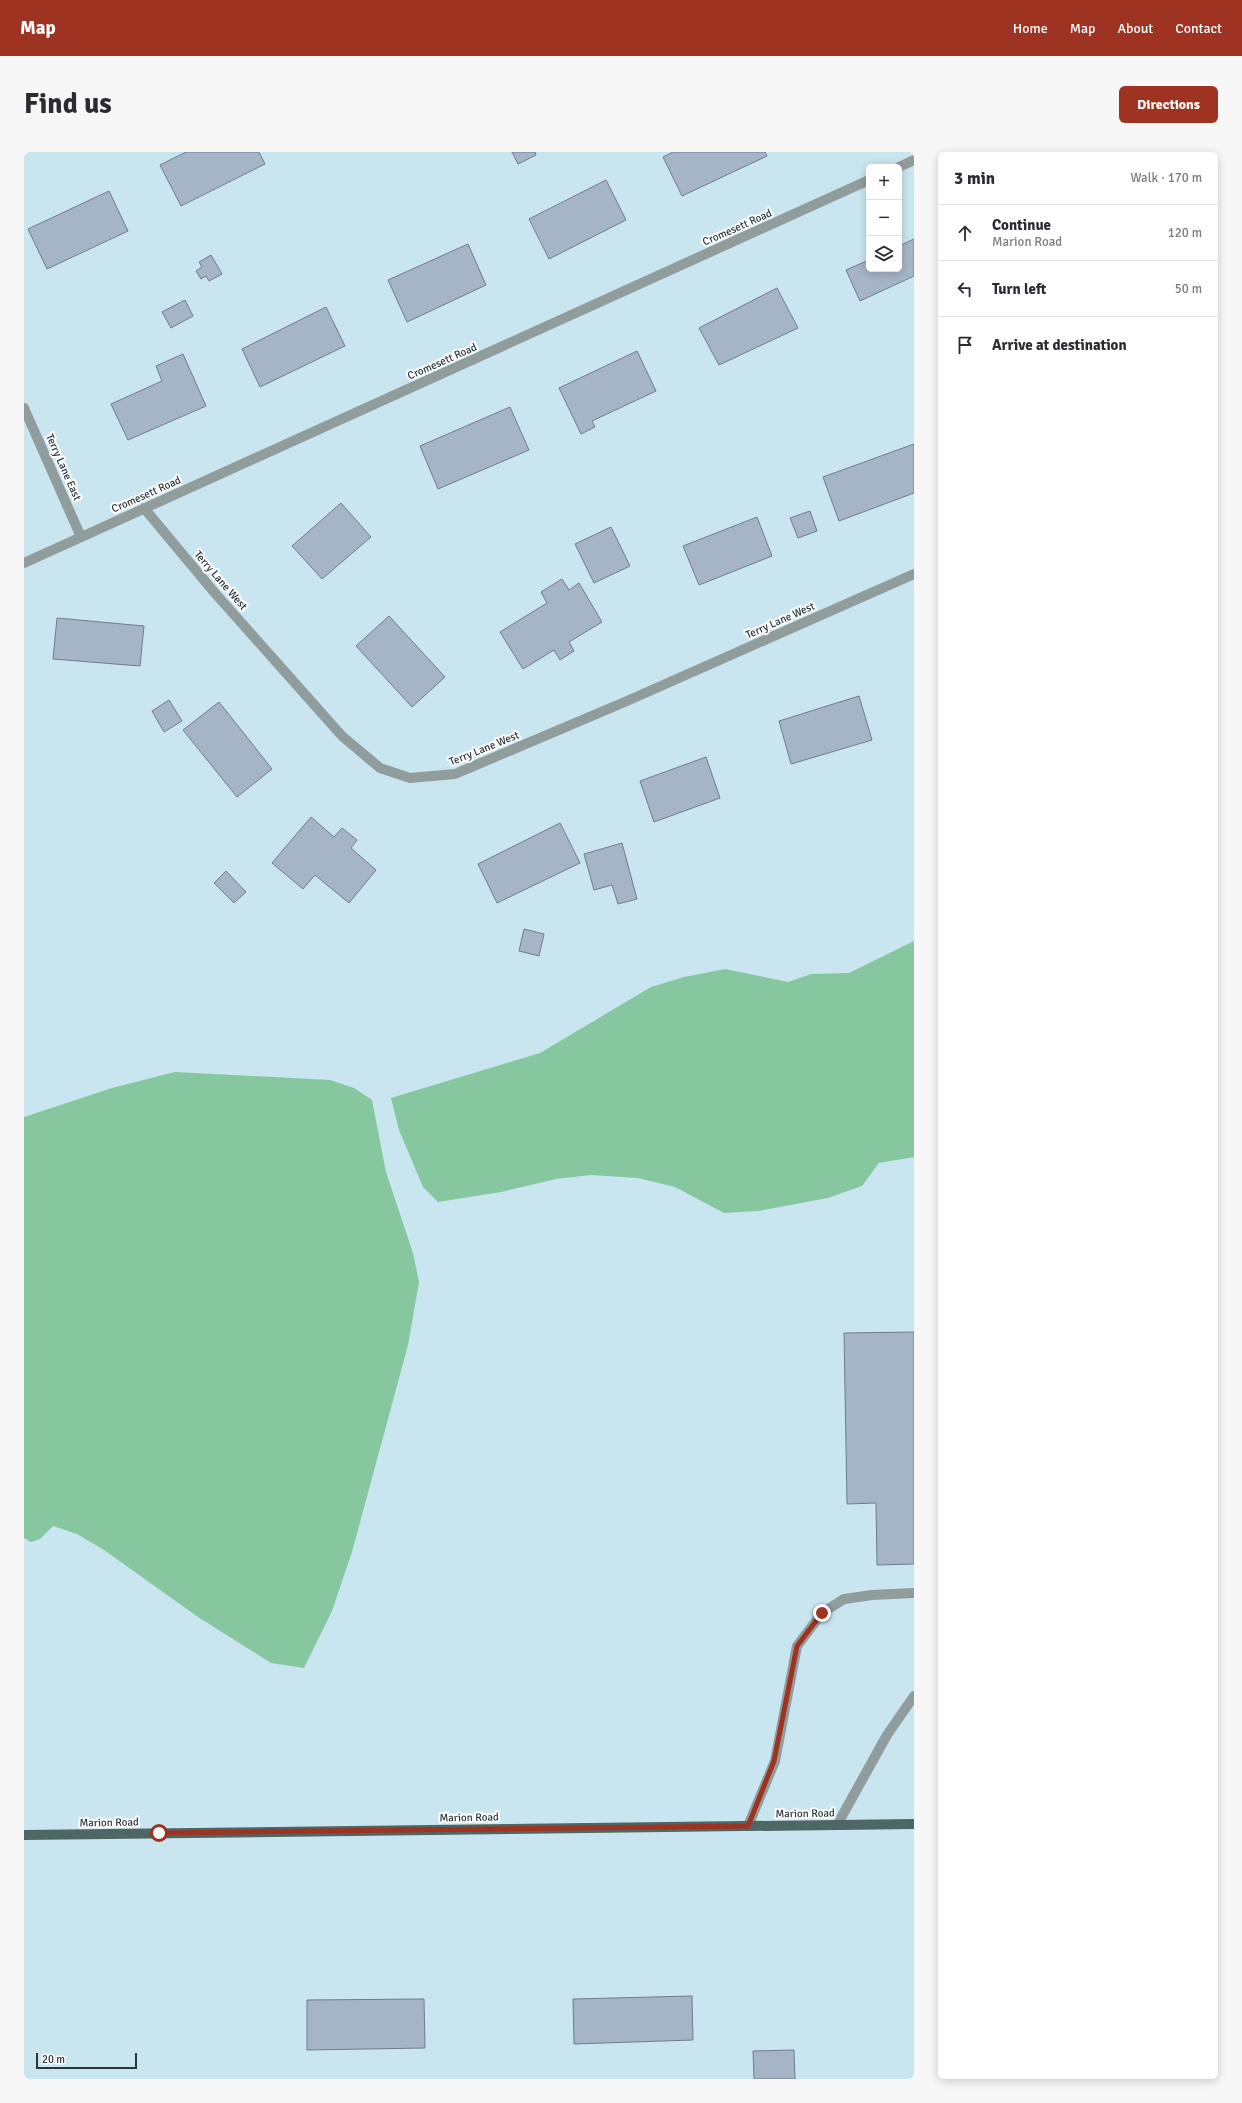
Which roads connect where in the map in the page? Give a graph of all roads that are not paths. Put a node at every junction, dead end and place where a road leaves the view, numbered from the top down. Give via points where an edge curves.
1 (914, 160) edge
2 (902, 166) edge
3 (866, 181) edge
4 (24, 408) edge
5 (144, 508) junction
6 (82, 537) junction
7 (24, 562) edge
8 (914, 574) edge
9 (914, 1593) edge
10 (914, 1696) edge
11 (914, 1824) edge
12 (837, 1825) junction
13 (748, 1826) junction
14 (24, 1835) edge

1 - 2 street
3 - 5 street, Cromesett Road
4 - 6 street, Terry Lane East
5 - 6 street, Cromesett Road
5 - 8 street, Terry Lane West via 214,592 342,736 380,768 410,778 455,774
6 - 7 street, Cromesett Road
9 - 13 street via 844,1599 822,1613 797,1646 774,1761
10 - 12 street via 887,1735
11 - 12 main road, Marion Road
12 - 13 main road, Marion Road
13 - 14 main road, Marion Road

